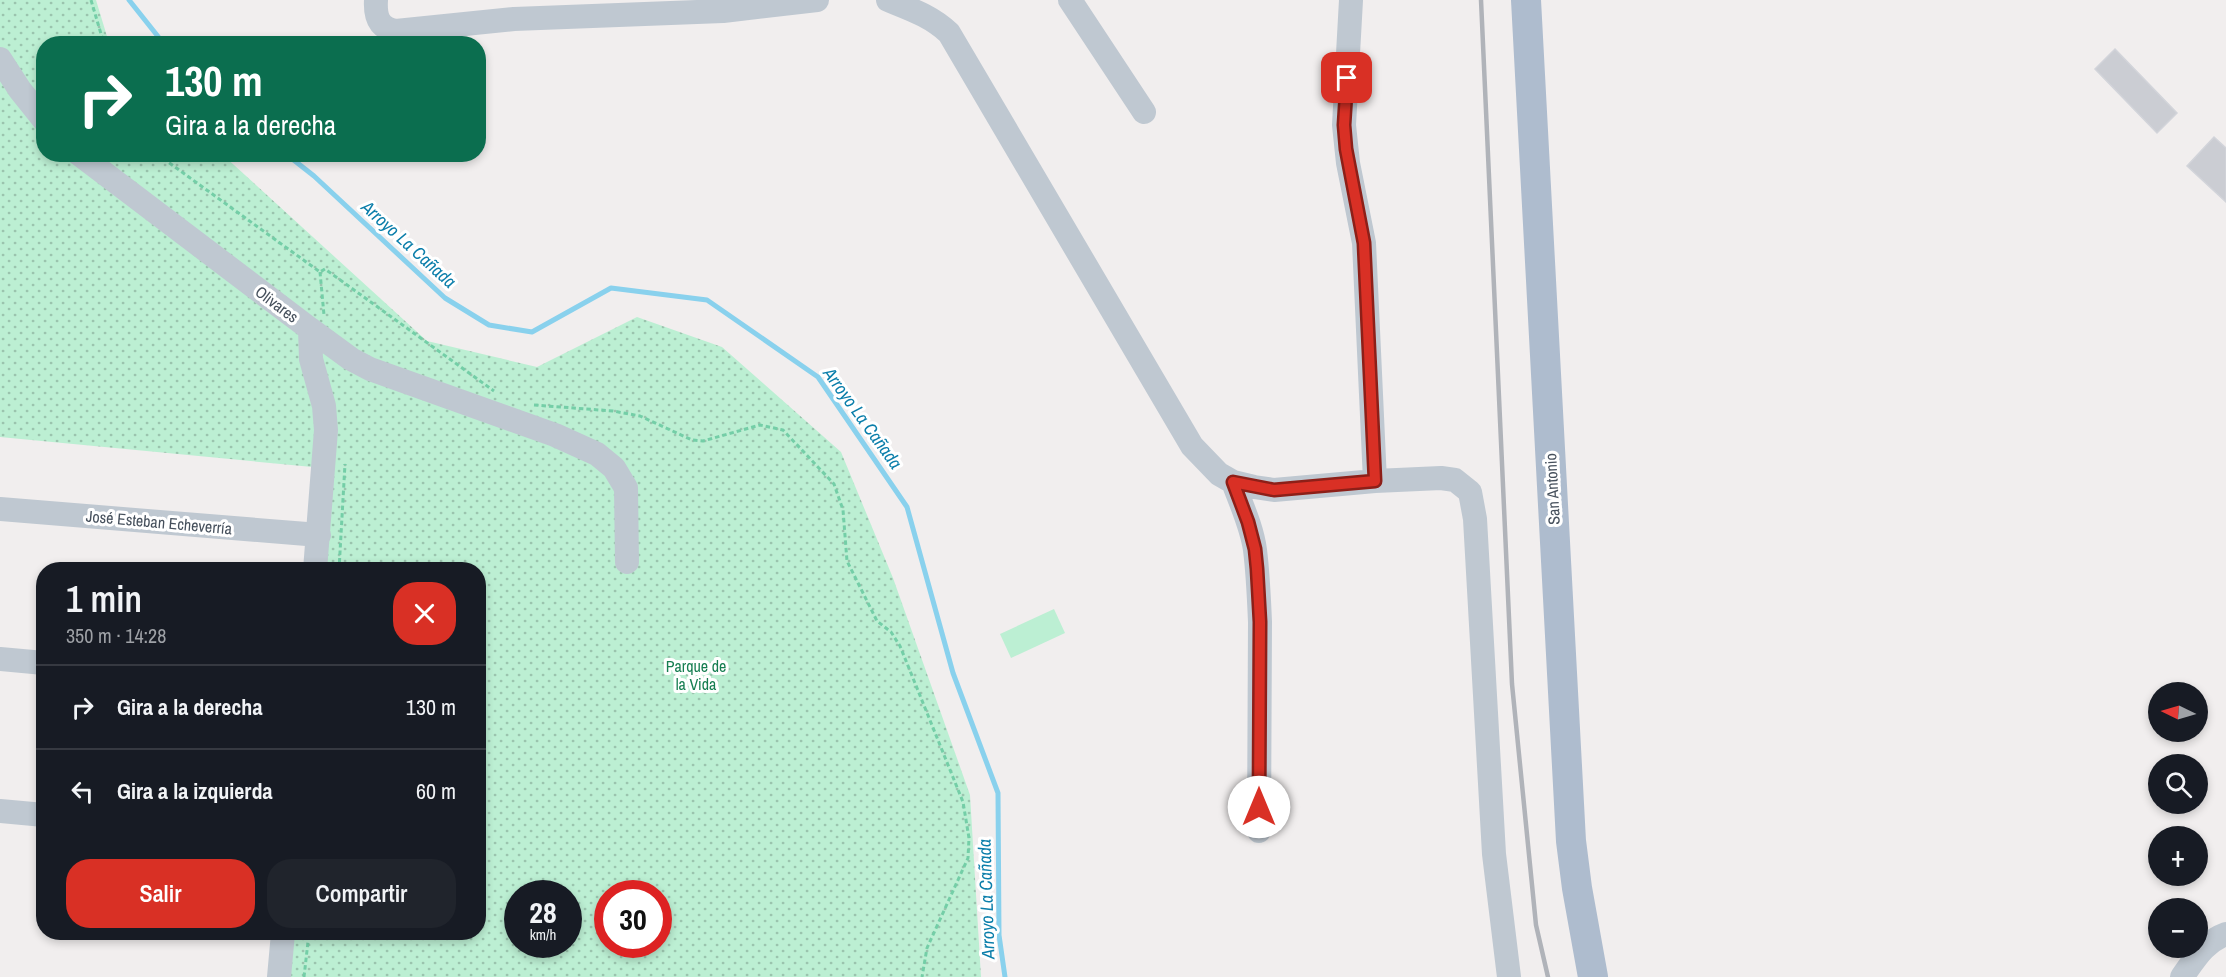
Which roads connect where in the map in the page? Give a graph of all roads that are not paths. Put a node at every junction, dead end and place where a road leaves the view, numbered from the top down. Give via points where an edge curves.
1 (376, 0) edge
2 (817, 0) edge
3 (888, 0) edge
4 (1070, 0) edge
5 (1351, 0) edge
6 (1526, 0) edge
7 (1545, 0) edge
8 (777, 3) edge
9 (541, 9) edge
10 (0, 58) edge
11 (36, 110) edge
12 (1144, 112) dead end
13 (90, 162) edge
14 (310, 329) junction
15 (1375, 481) junction
16 (1233, 482) junction
17 (0, 509) edge
18 (319, 535) junction
19 (316, 562) edge
20 (627, 562) dead end
21 (0, 659) edge
22 (36, 662) edge
23 (0, 811) edge
24 (36, 814) edge
25 (1259, 831) dead end
26 (2226, 934) edge
27 (282, 940) edge
28 (279, 977) edge
29 (1509, 977) edge
30 (1593, 977) edge
31 (1610, 977) edge
32 (2182, 977) edge

1 - 9 street via 379,23 396,31
2 - 8 street
3 - 16 street via 938,22 949,33 1192,446 1219,474
4 - 12 street
5 - 15 street via 1344,125 1364,243
6 - 30 main road, San Antonio via 1571,841
7 - 31 main road, San Antonio via 1584,800 1596,907
8 - 9 street via 723,11
10 - 11 street
13 - 14 street, Olivares
14 - 18 street, Olivares via 311,359 324,406 326,430
14 - 20 street via 370,369 555,435 597,454 614,468 626,488
15 - 16 street via 1274,490
15 - 29 street via 1441,477 1455,480 1470,492 1473,502 1494,854
16 - 25 street via 1255,549 1258,589
17 - 18 street, José Esteban Echeverría
18 - 19 street, Olivares
21 - 22 street
23 - 24 street
26 - 32 street via 2204,947
27 - 28 street

